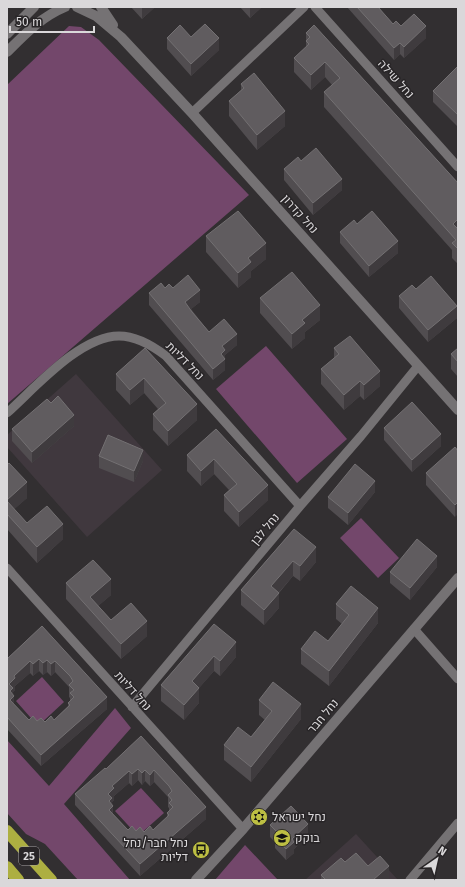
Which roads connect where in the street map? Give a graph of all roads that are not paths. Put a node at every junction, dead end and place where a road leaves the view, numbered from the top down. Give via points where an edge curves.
1 (34, 7) edge
2 (64, 7) edge
3 (77, 7) edge
4 (102, 7) edge
5 (304, 7) edge
6 (315, 7) edge
7 (7, 34) edge
8 (121, 37) junction
9 (7, 52) edge
10 (192, 113) junction
11 (458, 167) edge
12 (418, 366) junction
13 (458, 410) edge
14 (7, 413) edge
15 (300, 506) junction
16 (7, 568) edge
17 (458, 578) edge
18 (414, 629) junction
19 (458, 679) edge
20 (132, 707) junction
21 (458, 823) edge
22 (243, 829) junction
23 (7, 831) edge
24 (7, 867) edge
25 (205, 870) junction
26 (18, 880) edge
27 (51, 880) edge
28 (191, 880) edge
29 (196, 880) edge
30 (410, 880) edge

1 - 7 street
2 - 3 street
2 - 9 street via 47,16
3 - 8 street, נחל קדרון via 96,16
4 - 8 street, נחל קדרון
5 - 10 street
6 - 11 street, נחל שילה
8 - 10 street, נחל קדרון
10 - 12 street, נחל קדרון
12 - 13 street, נחל קדרון
12 - 15 street, נחל לבן
14 - 15 street, נחל דליות via 78,350 104,337 131,337 155,348 177,368
15 - 20 street, נחל לבן
16 - 20 street, נחל דליות
17 - 18 street, נחל חבר
18 - 19 street
18 - 22 street, נחל חבר
20 - 22 street, נחל דליות
21 - 30 street
22 - 25 street, נחל חבר
23 - 27 highway, 25
24 - 26 highway, 25
25 - 28 street, נחל חבר
25 - 29 street, נחל חבר

